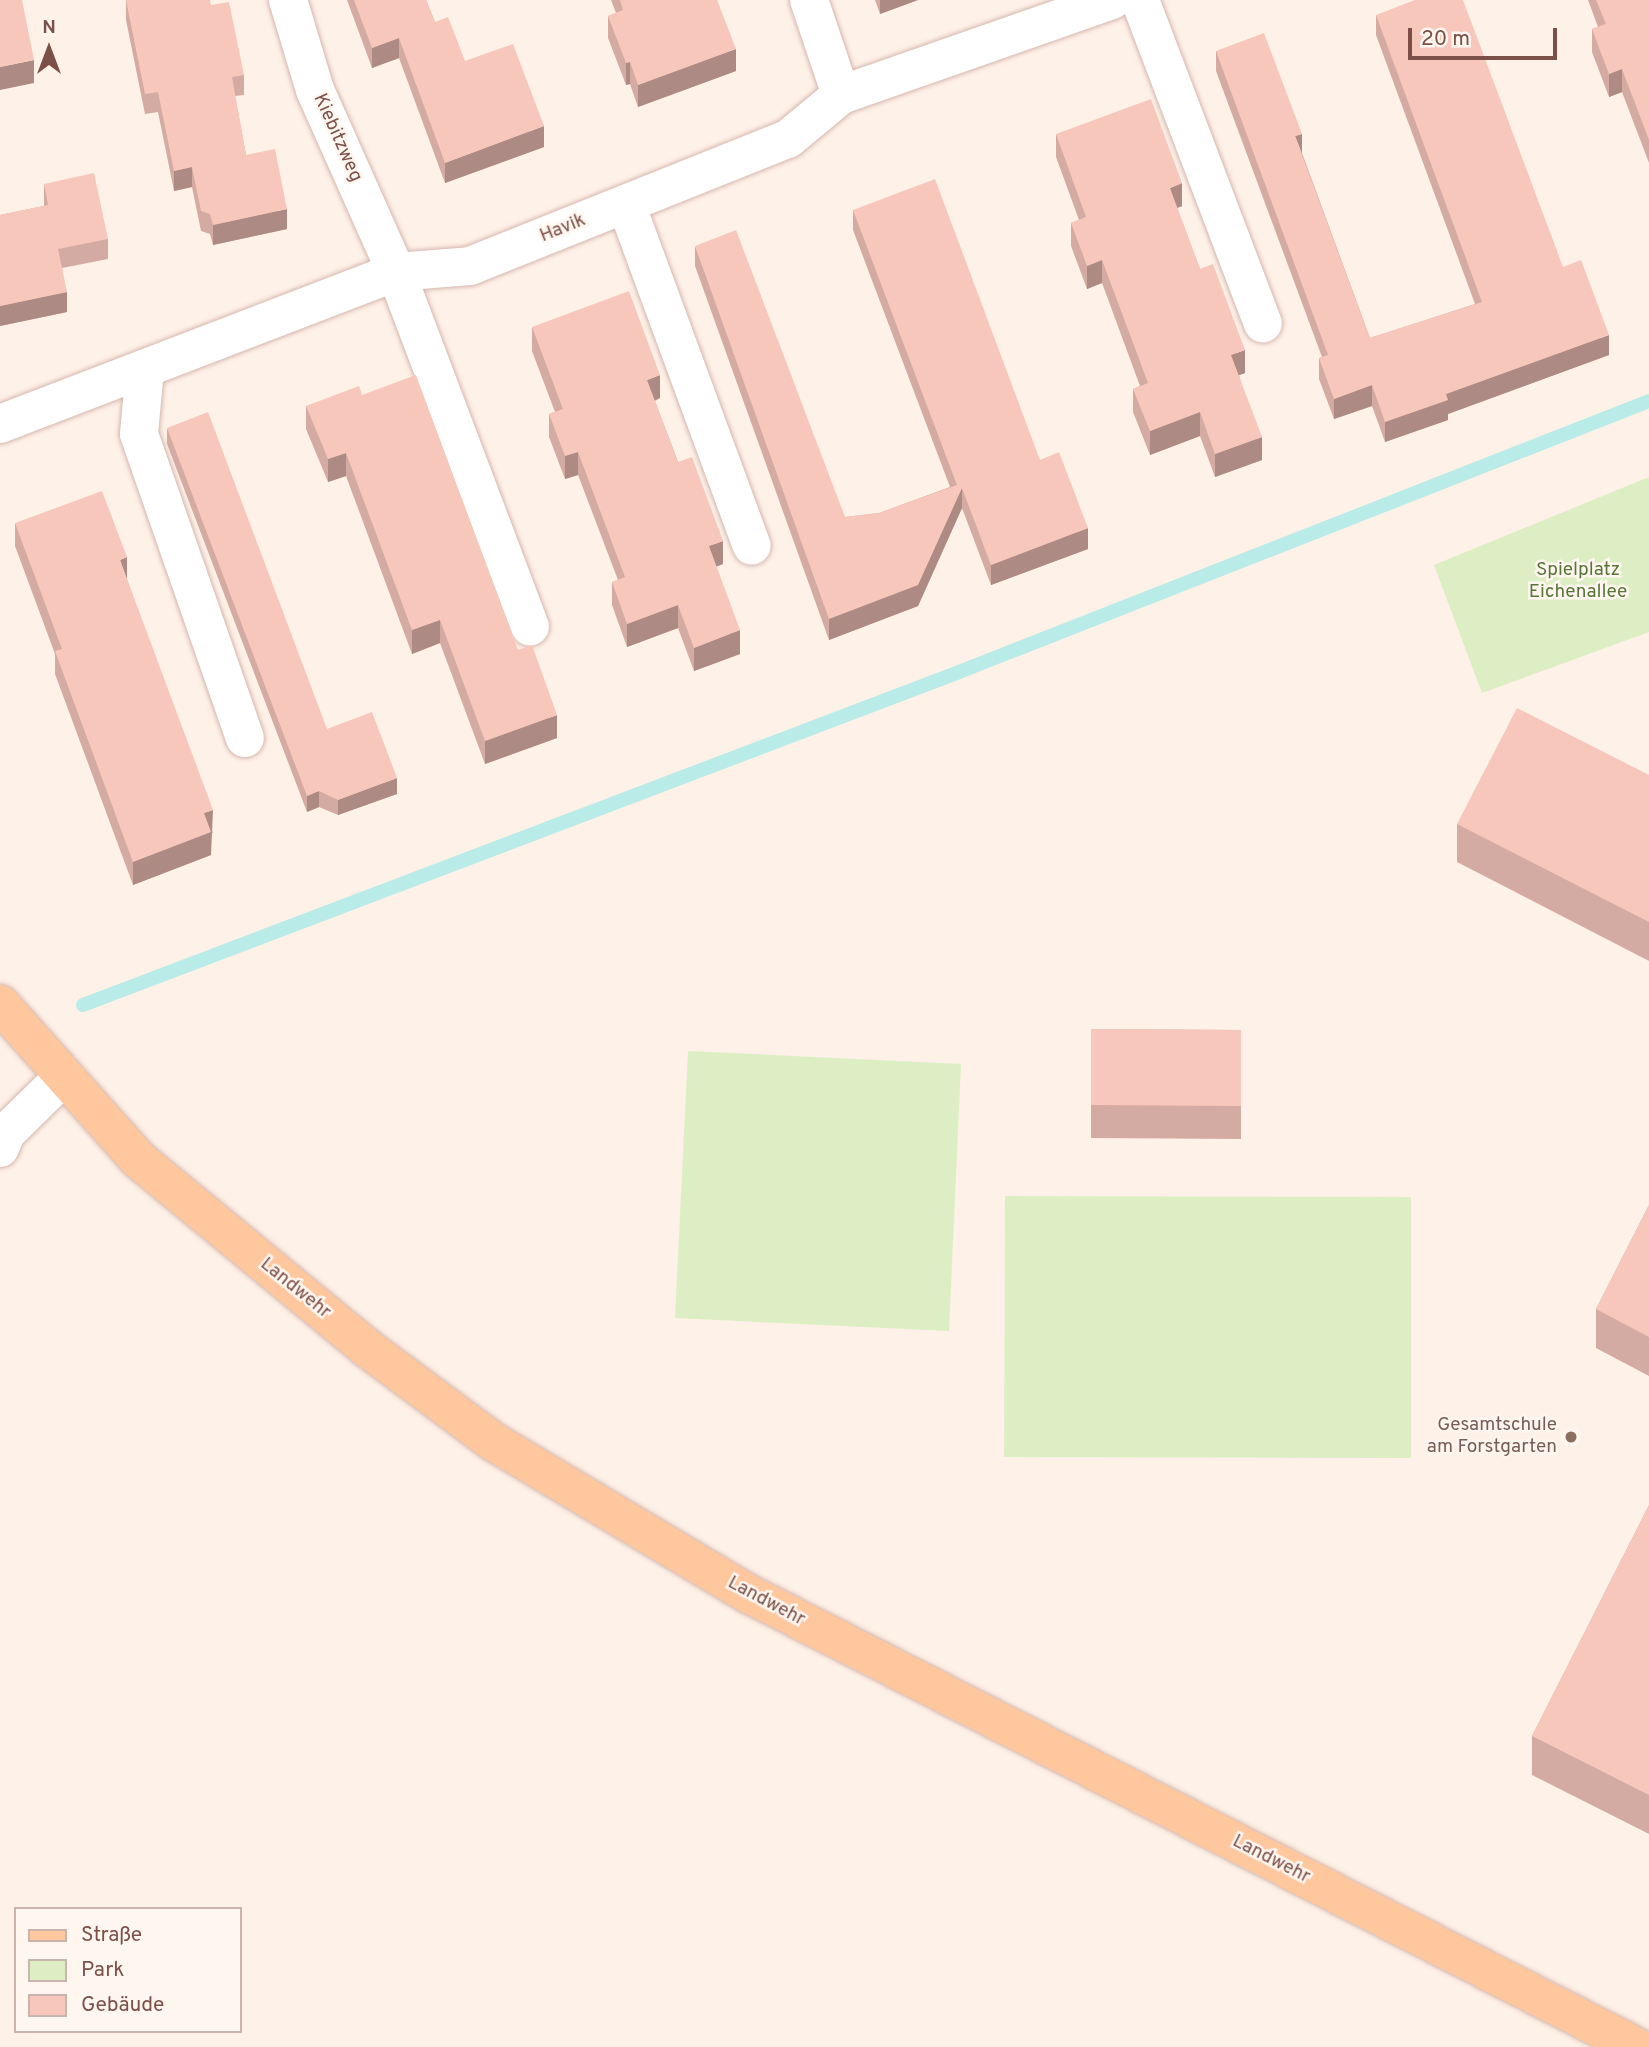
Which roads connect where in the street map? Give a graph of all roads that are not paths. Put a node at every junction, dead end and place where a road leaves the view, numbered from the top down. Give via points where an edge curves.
1 (288, 0) edge
2 (809, 0) edge
3 (1112, 0) edge
4 (1140, 0) edge
5 (841, 94) junction
6 (625, 204) junction
7 (396, 272) junction
8 (1263, 323) dead end
9 (145, 369) junction
10 (0, 424) edge
11 (752, 546) dead end
12 (530, 626) dead end
13 (245, 738) dead end
14 (0, 1004) edge
15 (64, 1077) junction
16 (0, 1101) edge
17 (0, 1148) edge
18 (1637, 2047) edge

1 - 7 street, Kiebitzweg via 315,90
2 - 5 street
3 - 5 street, Havik
4 - 8 street
5 - 6 street, Havik via 788,139
6 - 7 street, Havik via 470,266
6 - 11 street
7 - 9 street, Havik
7 - 12 street, Kiebitzweg
9 - 10 street, Havik
9 - 13 street via 139,434
14 - 15 main road, Landwehr
15 - 16 street
15 - 17 street via 6,1133
15 - 18 main road, Landwehr via 139,1160 367,1348 492,1441 747,1593

